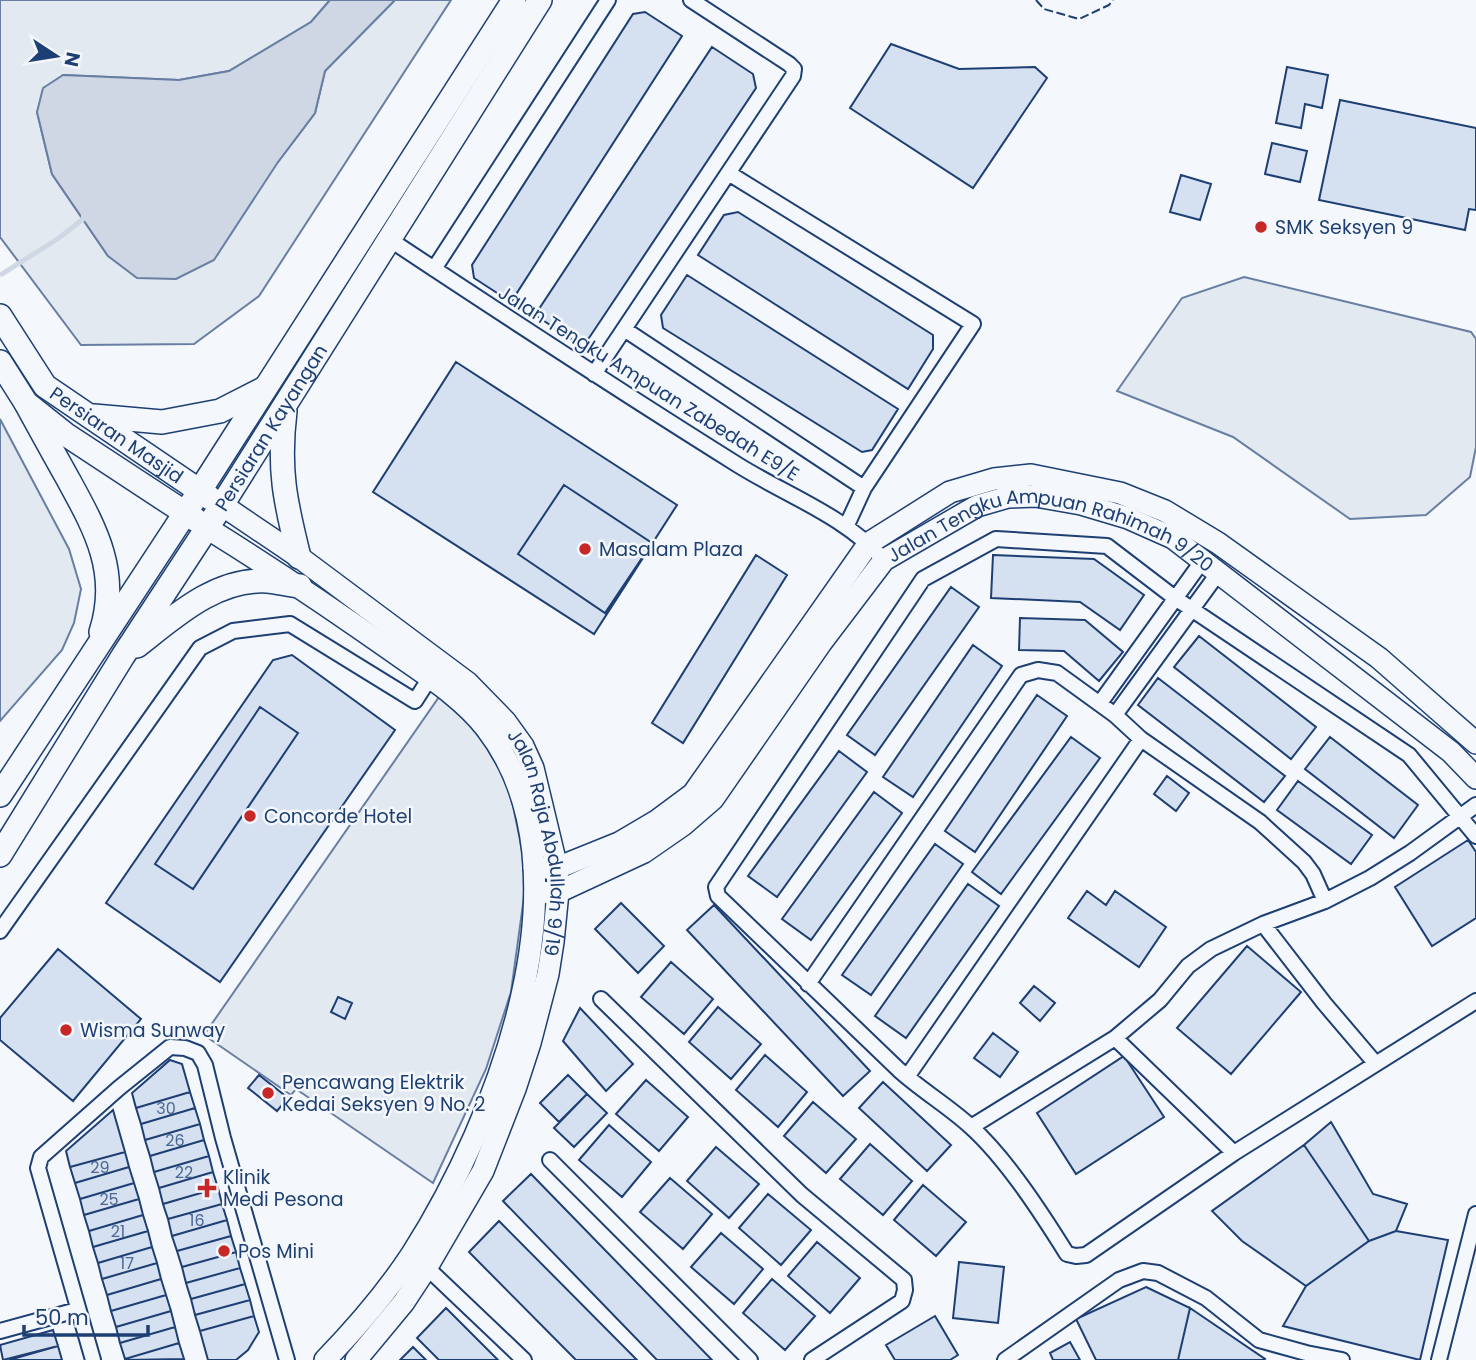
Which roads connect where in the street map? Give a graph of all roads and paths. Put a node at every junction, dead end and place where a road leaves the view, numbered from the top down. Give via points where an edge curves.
1 (514, 0) edge
2 (540, 0) edge
3 (608, 0) edge
4 (691, 0) edge
5 (730, 174) junction
6 (389, 239) junction
7 (434, 269) junction
8 (0, 317) edge
9 (624, 329) junction
10 (0, 362) edge
11 (594, 374) junction
12 (263, 389) junction
13 (26, 403) junction
14 (286, 404) junction
15 (88, 416) junction
16 (864, 488) junction
17 (199, 492) junction
18 (222, 505) junction
19 (184, 514) junction
20 (846, 527) junction
21 (207, 528) junction
22 (869, 543) junction
23 (299, 557) junction
24 (884, 560) junction
25 (1211, 566) junction
26 (300, 586) junction
27 (1175, 598) junction
28 (1193, 610) junction
29 (93, 655) junction
30 (123, 656) junction
31 (437, 672) junction
32 (1100, 703) junction
33 (1115, 715) junction
34 (1140, 739) junction
35 (1476, 743) edge
36 (1476, 778) edge
37 (0, 795) edge
38 (1476, 805) edge
39 (1460, 817) junction
40 (1476, 836) edge
41 (0, 855) edge
42 (534, 868) junction
43 (557, 868) junction
44 (558, 892) junction
45 (535, 893) junction
46 (1325, 901) junction
47 (1263, 924) junction
48 (0, 931) edge
49 (808, 984) junction
50 (601, 999) dead end
51 (1476, 1001) edge
52 (1115, 1038) junction
53 (1376, 1064) junction
54 (907, 1077) junction
55 (971, 1127) junction
56 (1234, 1153) junction
57 (550, 1160) dead end
58 (1476, 1214) edge
59 (419, 1260) junction
60 (78, 1311) junction
61 (0, 1331) edge
62 (282, 1357) edge
63 (93, 1360) edge
64 (325, 1360) edge
65 (356, 1360) edge
66 (524, 1360) edge
67 (750, 1360) edge
68 (812, 1360) edge
69 (1005, 1360) edge
70 (1342, 1360) edge
71 (1438, 1360) edge

1 - 12 main road, Persiaran Kayangan
2 - 6 main road, Persiaran Kayangan
3 - 7 street
4 - 5 street via 793,69 793,76
5 - 9 street
5 - 16 street via 972,324
6 - 7 street, Jalan Tengku Ampuan Zabedah E9/E
6 - 14 main road, Persiaran Kayangan
7 - 11 street, Jalan Tengku Ampuan Zabedah E9/E
8 - 15 main road, Persiaran Masjid via 45,386
9 - 11 street
9 - 16 street
10 - 13 main road, Persiaran Masjid
11 - 20 street, Jalan Tengku Ampuan Zabedah E9/E
12 - 15 main road via 220,411 162,422
12 - 17 main road, Persiaran Kayangan
13 - 19 main road, Persiaran Masjid
13 - 29 main road via 96,530 105,560 107,612
14 - 18 main road, Persiaran Kayangan
14 - 23 main road via 281,469
15 - 17 main road, Persiaran Masjid
16 - 20 street
17 - 18 main road, Persiaran Masjid
17 - 19 main road, Persiaran Kayangan
18 - 21 main road, Persiaran Kayangan
18 - 23 street, Jalan Raja Abdullah 9/19
19 - 21 main road, Persiaran Masjid
19 - 29 main road, Persiaran Kayangan
20 - 22 street, Jalan Tengku Ampuan Zabedah E9/E
21 - 26 street, Jalan Raja Abdullah 9/19
21 - 30 main road, Persiaran Kayangan
22 - 24 street, Jalan Tengku Ampuan Zabedah E9/E
22 - 35 street, Jalan Tengku Ampuan Rahimah 9/20 via 950,492 994,478 1031,475 1120,493 1165,511 1218,543 1379,658
22 - 43 street, Jalan Tengku Ampuan Rahimah 9/20 via 693,794 619,843
23 - 31 street, Jalan Raja Abdullah 9/19
24 - 25 street, Jalan Tengku Ampuan Rahimah 9/20 via 977,506 1008,497 1036,496 1128,518 1173,538
24 - 44 street, Jalan Tengku Ampuan Rahimah 9/20 via 713,799 645,852
25 - 27 street
25 - 28 street
25 - 36 street, Jalan Tengku Ampuan Rahimah 9/20 via 1451,752
26 - 30 main road via 265,581 225,587 184,609
26 - 31 street, Jalan Raja Abdullah 9/19
27 - 28 street
27 - 32 street
27 - 49 street via 1107,546 996,539 923,579 716,887 718,896
28 - 33 street
28 - 39 street via 1409,755
29 - 37 main road, Persiaran Kayangan
30 - 41 main road, Persiaran Kayangan
31 - 42 street, Jalan Raja Abdullah 9/19 via 502,751 525,815
31 - 43 street, Jalan Raja Abdullah 9/19 via 468,683 523,746 539,789
31 - 48 street via 415,701 290,624 233,631 200,648
32 - 33 street
32 - 49 street via 1057,673 1038,670 1021,676
33 - 34 street
34 - 46 street via 1260,822 1304,862
34 - 54 street
38 - 39 street
39 - 40 street
39 - 46 street via 1410,853
42 - 43 street, Jalan Tengku Ampuan Rahimah 9/20
42 - 45 street, Jalan Raja Abdullah 9/19
43 - 44 street, Jalan Raja Abdullah 9/19
44 - 45 street, Jalan Tengku Ampuan Rahimah 9/20
44 - 59 street, Jalan Raja Abdullah 9/19 via 548,974 515,1089 483,1171
45 - 59 street, Jalan Raja Abdullah 9/19 via 526,971 510,1038 495,1085
46 - 47 street
47 - 52 street via 1211,949 1188,966 1160,1000
47 - 53 street
49 - 54 street
50 - 68 street via 802,1195 904,1280 902,1301
51 - 53 street
52 - 55 street
52 - 56 street
53 - 56 street
54 - 55 street
55 - 56 street via 1014,1178 1067,1254 1076,1256 1086,1255
57 - 67 street
58 - 71 street
59 - 64 street, Jalan Raja Abdullah 9/19
59 - 65 street, Jalan Raja Abdullah 9/19 via 397,1311
59 - 66 street
60 - 61 street
60 - 62 street via 38,1163 161,1052 185,1048 198,1053 205,1065
60 - 63 street
69 - 70 street via 1119,1280 1143,1271 1158,1273 1206,1298 1259,1339

